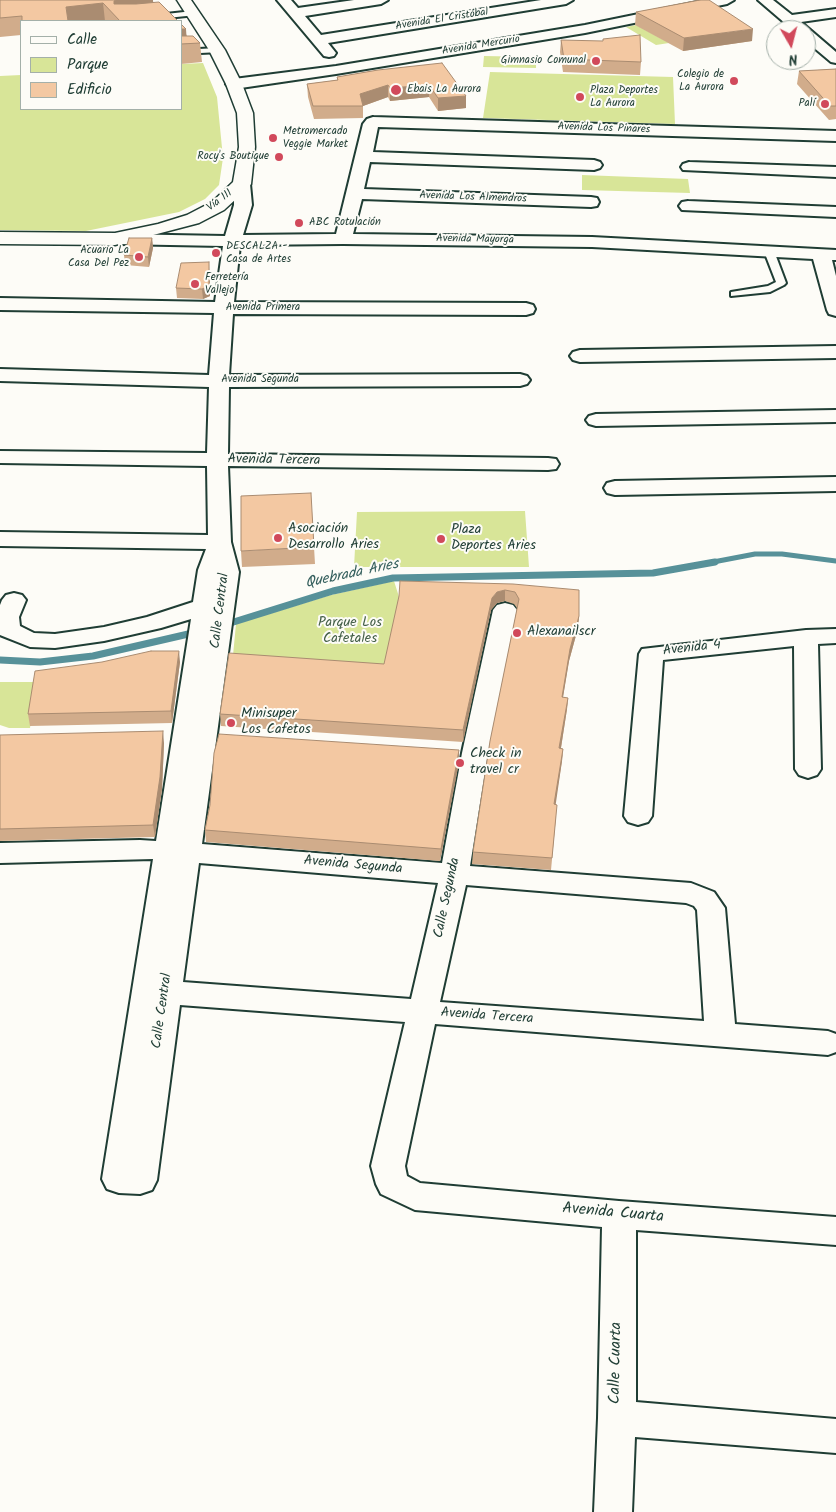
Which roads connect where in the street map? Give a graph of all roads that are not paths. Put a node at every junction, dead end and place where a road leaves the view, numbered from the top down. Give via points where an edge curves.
1 (184, 0) edge
2 (284, 0) edge
3 (381, 0) edge
4 (566, 0) edge
5 (727, 0) edge
6 (764, 0) edge
7 (536, 2) edge
8 (193, 13) junction
9 (295, 13) junction
10 (836, 13) edge
11 (130, 20) edge
12 (789, 20) joint
13 (586, 29) junction
14 (318, 40) junction
15 (816, 42) edge
16 (836, 43) edge
17 (820, 45) junction
18 (218, 50) junction
19 (182, 52) edge
20 (836, 59) edge
21 (343, 69) junction
22 (234, 84) junction
23 (593, 128) junction
24 (684, 132) junction
25 (836, 136) edge
26 (363, 156) junction
27 (836, 172) edge
28 (242, 184) junction
29 (355, 194) junction
30 (836, 212) edge
31 (689, 220) junction
32 (0, 238) edge
33 (114, 238) junction
34 (343, 239) junction
35 (232, 241) junction
36 (592, 242) junction
37 (769, 251) junction
38 (829, 255) edge
39 (734, 294) dead end
40 (0, 304) edge
41 (224, 308) junction
42 (526, 309) dead end
43 (836, 310) edge
44 (836, 352) edge
45 (580, 356) dead end
46 (0, 375) edge
47 (520, 380) dead end
48 (219, 381) junction
49 (836, 416) edge
50 (596, 420) dead end
51 (0, 457) edge
52 (217, 460) junction
53 (548, 464) dead end
54 (836, 484) edge
55 (615, 488) dead end
56 (0, 539) edge
57 (220, 542) junction
58 (14, 600) dead end
59 (505, 610) dead end
60 (210, 625) junction
61 (806, 636) junction
62 (836, 636) edge
63 (808, 769) dead end
64 (638, 816) dead end
65 (177, 852) junction
66 (0, 853) edge
67 (454, 874) junction
68 (156, 992) junction
69 (423, 1012) junction
70 (720, 1034) junction
71 (828, 1044) dead end
72 (393, 1184) joint
73 (619, 1214) junction
74 (836, 1230) edge
75 (617, 1418) junction
76 (836, 1436) edge
77 (613, 1512) edge

1 - 8 main road, Vía 111
2 - 9 street
3 - 9 street
4 - 7 street, Avenida El Cristóbal
5 - 13 street, Avenida Mercurio
6 - 12 street
7 - 13 street
7 - 14 street, Avenida El Cristóbal
8 - 11 lane
8 - 18 main road, Vía 111
9 - 14 street
10 - 12 street
13 - 21 street, Avenida Mercurio
14 - 21 street
15 - 17 street
16 - 17 street
17 - 20 street
18 - 19 lane
18 - 22 main road, Vía 111
21 - 22 street, Avenida Mercurio
22 - 28 main road, Vía 111 via 245,113 247,147
23 - 24 street, Avenida Los Pinares
23 - 26 street, Avenida Los Pinares via 373,122
23 - 26 street via 593,169
24 - 25 street, Avenida Los Pinares
24 - 27 street via 689,172
26 - 29 street
28 - 33 main road, Vía 111 via 218,206 193,219
28 - 35 street via 243,205
29 - 34 street
29 - 36 street, Avenida Los Almendros via 591,197
30 - 31 street
31 - 36 street, Avenida Mayorga
31 - 37 street, Avenida Mayorga
32 - 33 main road, Vía 111
33 - 35 street, Avenida Mayorga
34 - 35 street, Avenida Mayorga
34 - 36 street, Avenida Mayorga
35 - 41 street
37 - 38 street, Avenida Mayorga
37 - 39 lane via 781,283 770,289
38 - 43 street
40 - 41 street, Avenida Primera
41 - 42 street, Avenida Primera
41 - 48 street
44 - 45 street
46 - 48 street, Avenida Segunda
47 - 48 street, Avenida Segunda
48 - 52 street
49 - 50 street
51 - 52 street, Avenida Tercera
52 - 53 street, Avenida Tercera
52 - 57 street
54 - 55 street
56 - 57 street
57 - 60 street, Calle Central via 210,570
58 - 60 street via 7,617 8,630 30,640 55,641 153,623
59 - 67 street, Calle Segunda via 465,752
60 - 65 street, Calle Central
61 - 62 street, Avenida 4
61 - 63 street
61 - 64 street, Avenida 4 via 651,654
65 - 66 street, Avenida Segunda via 140,849
65 - 67 street, Avenida Segunda
65 - 68 street, Calle Central
67 - 69 street, Calle Segunda
67 - 70 street, Avenida Segunda via 691,892 704,899 711,908
68 - 68 street, Calle Central via 119,1179 140,1180
68 - 69 street, Avenida Tercera
69 - 70 street, Avenida Tercera
69 - 72 street, Calle Segunda via 388,1166
70 - 71 street, Avenida Tercera
72 - 73 street, Avenida Cuarta via 415,1196
73 - 74 street, Avenida Cuarta
73 - 75 street, Calle Cuarta
75 - 76 street
75 - 77 street, Calle Cuarta

